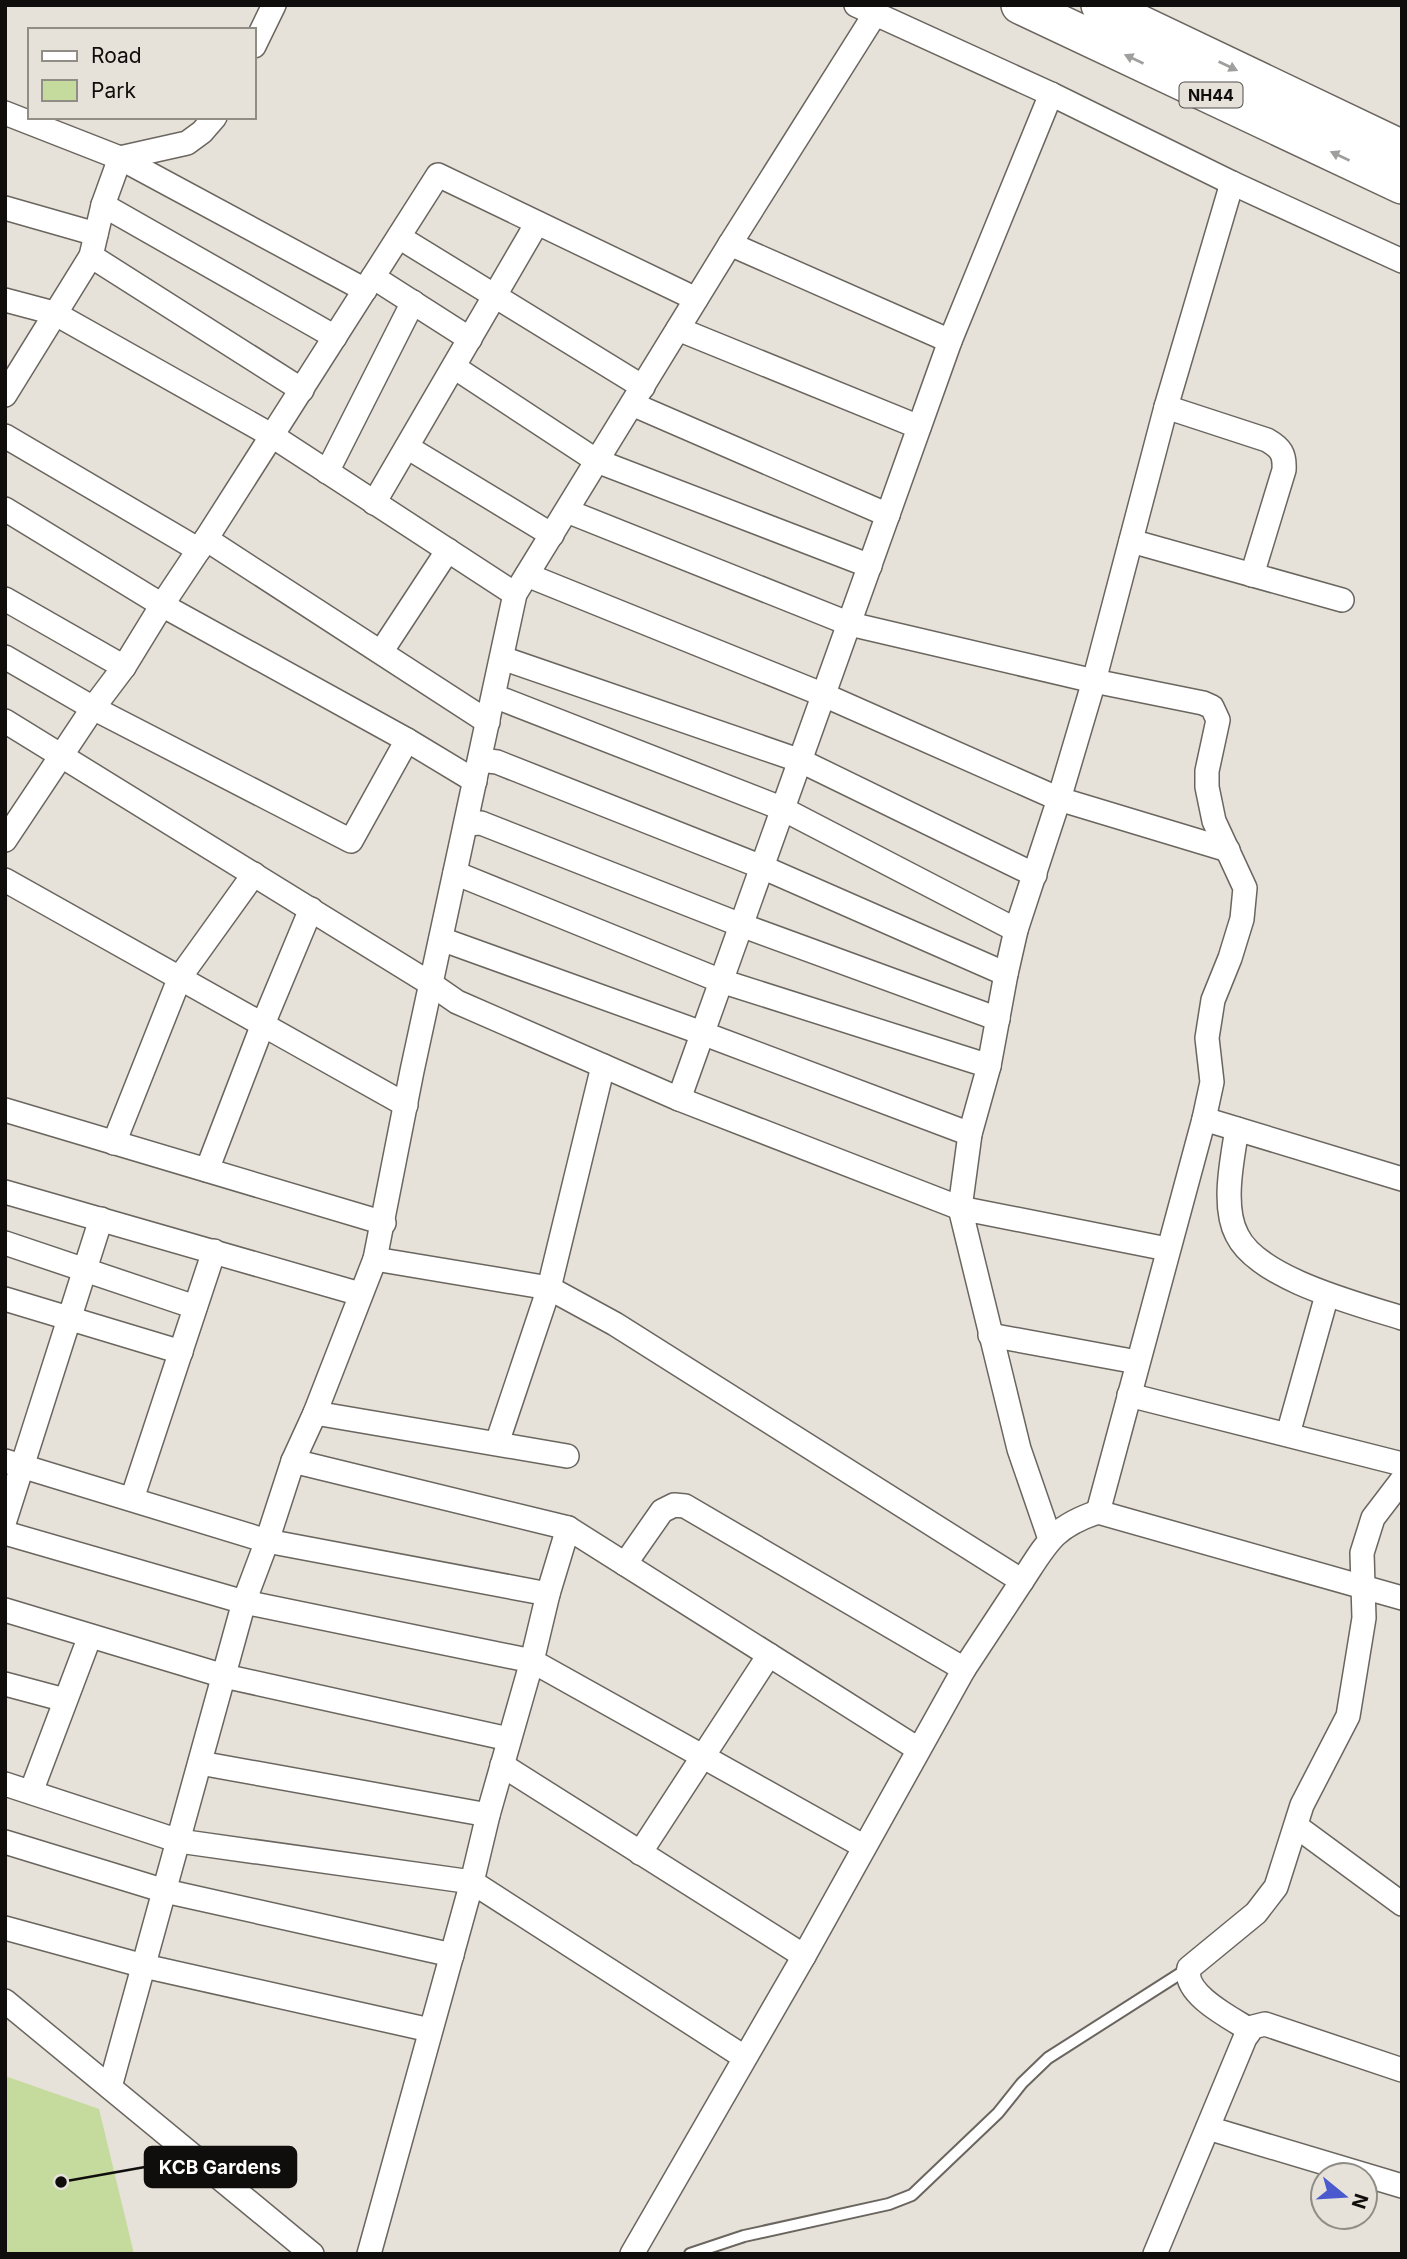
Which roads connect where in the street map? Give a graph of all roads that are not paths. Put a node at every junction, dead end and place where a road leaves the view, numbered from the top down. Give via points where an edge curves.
1 (274, 5) edge
2 (1020, 5) edge
3 (1100, 5) edge
4 (881, 12) edge
5 (256, 42) edge
6 (1052, 94) junction
7 (5, 113) edge
8 (213, 119) edge
9 (1402, 149) edge
10 (120, 158) junction
11 (1232, 183) junction
12 (1402, 185) edge
13 (103, 205) junction
14 (5, 208) edge
15 (537, 223) junction
16 (398, 237) junction
17 (730, 244) junction
18 (93, 245) junction
19 (1402, 261) edge
20 (369, 283) junction
21 (495, 296) junction
22 (696, 299) junction
23 (5, 300) edge
24 (413, 302) junction
25 (54, 313) junction
26 (678, 329) junction
27 (335, 337) junction
28 (470, 339) junction
29 (950, 341) junction
30 (454, 367) junction
31 (302, 390) junction
32 (5, 395) edge
33 (637, 395) junction
34 (1166, 407) junction
35 (919, 426) junction
36 (271, 435) junction
37 (5, 436) edge
38 (407, 447) junction
39 (597, 461) junction
40 (327, 472) junction
41 (374, 503) junction
42 (5, 509) edge
43 (567, 511) junction
44 (888, 515) junction
45 (552, 536) junction
46 (1131, 541) junction
47 (202, 545) junction
48 (448, 551) junction
49 (870, 566) junction
50 (1252, 575) junction
51 (521, 585) junction
52 (5, 599) edge
53 (1342, 600) dead end
54 (162, 605) junction
55 (850, 624) junction
56 (381, 652) junction
57 (5, 657) edge
58 (502, 658) junction
59 (124, 667) junction
60 (1094, 681) junction
61 (824, 695) junction
62 (494, 696) junction
63 (93, 708) junction
64 (5, 720) edge
65 (488, 722) junction
66 (407, 740) junction
67 (62, 754) junction
68 (800, 761) junction
69 (477, 770) junction
70 (1059, 799) junction
71 (781, 808) junction
72 (466, 824) junction
73 (5, 840) edge
74 (1227, 850) junction
75 (762, 867) junction
76 (455, 873) junction
77 (254, 874) junction
78 (1035, 875) junction
79 (5, 880) edge
80 (312, 909) junction
81 (741, 925) junction
82 (1016, 930) junction
83 (441, 939) junction
84 (1006, 974) junction
85 (180, 977) junction
86 (721, 981) junction
87 (431, 984) junction
88 (998, 1018) junction
89 (263, 1024) junction
90 (702, 1033) junction
91 (603, 1066) junction
92 (989, 1066) junction
93 (679, 1099) junction
94 (406, 1105) junction
95 (5, 1110) edge
96 (1204, 1119) junction
97 (1237, 1129) junction
98 (970, 1134) junction
99 (114, 1143) junction
100 (207, 1170) junction
101 (1402, 1179) edge
102 (5, 1192) edge
103 (960, 1208) junction
104 (101, 1219) junction
105 (384, 1223) junction
106 (5, 1244) edge
107 (1167, 1249) junction
108 (214, 1251) junction
109 (376, 1259) junction
110 (85, 1270) junction
111 (549, 1288) junction
112 (360, 1294) junction
113 (1326, 1295) junction
114 (5, 1299) edge
115 (195, 1307) junction
116 (69, 1318) junction
117 (1402, 1318) edge
118 (990, 1335) junction
119 (181, 1352) junction
120 (1138, 1362) junction
121 (1129, 1395) junction
122 (315, 1413) junction
123 (1288, 1434) junction
124 (498, 1443) junction
125 (567, 1456) dead end
126 (293, 1461) junction
127 (14, 1463) edge
128 (1402, 1464) edge
129 (1402, 1480) edge
130 (132, 1499) junction
131 (1098, 1512) junction
132 (5, 1520) edge
133 (568, 1528) junction
134 (5, 1533) edge
135 (1049, 1539) junction
136 (267, 1541) junction
137 (625, 1564) junction
138 (1022, 1581) junction
139 (1364, 1586) junction
140 (548, 1594) junction
141 (1402, 1598) edge
142 (244, 1602) junction
143 (5, 1610) edge
144 (90, 1636) junction
145 (769, 1655) junction
146 (532, 1661) junction
147 (964, 1669) junction
148 (224, 1676) junction
149 (5, 1684) edge
150 (65, 1700) junction
151 (509, 1739) junction
152 (918, 1749) junction
153 (702, 1756) junction
154 (200, 1763) junction
155 (502, 1765) junction
156 (5, 1784) edge
157 (31, 1792) junction
158 (488, 1815) junction
159 (1296, 1826) junction
160 (179, 1841) junction
161 (5, 1842) edge
162 (863, 1846) junction
163 (640, 1853) junction
164 (472, 1882) junction
165 (165, 1891) junction
166 (1402, 1904) edge
167 (5, 1928) edge
168 (452, 1955) junction
169 (804, 1956) junction
170 (144, 1966) junction
171 (1189, 1968) junction
172 (5, 2001) edge
173 (430, 2030) junction
174 (1250, 2030) junction
175 (744, 2057) junction
176 (1402, 2070) edge
177 (110, 2087) junction
178 (1208, 2127) junction
179 (1402, 2186) edge
180 (312, 2254) edge
181 (369, 2254) edge
182 (632, 2254) edge
183 (691, 2254) edge
184 (1155, 2254) edge

1 - 5 street
12 -> 2 highway, NH44
3 -> 9 highway, NH44
4 - 6 street
4 - 17 street
6 - 11 street
6 - 29 street
7 - 10 street
8 - 10 street via 187,143
10 - 13 street
10 - 20 street
11 - 19 street
11 - 34 street
13 - 18 street
13 - 27 street
14 - 18 street
15 - 16 street via 438,175
15 - 21 street
15 - 22 street
16 - 20 street
16 - 21 street
17 - 22 street
17 - 29 street
18 - 25 street
18 - 31 street
20 - 24 street
20 - 27 street
21 - 28 street
21 - 33 street
22 - 26 street
23 - 25 street
24 - 28 street
24 - 40 street
25 - 32 street
25 - 36 street
26 - 33 street
26 - 35 street
27 - 31 street
28 - 30 street
29 - 35 street
30 - 38 street
30 - 39 street
31 - 36 street
33 - 39 street
33 - 44 street
34 - 46 street
34 - 50 street via 1267,440 1278,446 1284,457
35 - 44 street
36 - 40 street
36 - 47 street
37 - 47 street
38 - 41 street
38 - 45 street
39 - 43 street
39 - 49 street
40 - 41 street
41 - 48 street
42 - 54 street
43 - 45 street
43 - 55 street
44 - 49 street
45 - 51 street
46 - 50 street
46 - 60 street
47 - 54 street
47 - 56 street
48 - 51 street
48 - 56 street
49 - 55 street
50 - 53 street
51 - 58 street
51 - 61 street
52 - 59 street
54 - 59 street
54 - 66 street
55 - 60 street
55 - 61 street
56 - 65 street
57 - 63 street
58 - 62 street
58 - 68 street
59 - 63 street
60 - 70 street
60 - 74 street via 1212,707 1218,725 1208,759 1207,787 1214,821
61 - 68 street
61 - 70 street
62 - 65 street
62 - 71 street
63 - 66 street via 351,841
63 - 67 street
64 - 67 street
65 - 69 street
66 - 69 street
67 - 73 street
67 - 77 street
68 - 71 street
68 - 78 street
69 - 72 street
69 - 75 street via 497,762
70 - 74 street
70 - 78 street
71 - 75 street
71 - 82 street
72 - 76 street
72 - 81 street via 481,823
74 - 96 street via 1245,888 1242,919 1213,1000 1207,1038 1212,1082
75 - 81 street
75 - 84 street
76 - 83 street
76 - 86 street
77 - 80 street
77 - 85 street
78 - 82 street
79 - 85 street
80 - 87 street
80 - 89 street
81 - 86 street
81 - 88 street
82 - 84 street
83 - 87 street
83 - 90 street
84 - 88 street
85 - 89 street
85 - 99 street
86 - 90 street
86 - 92 street
87 - 91 street via 457,1002
87 - 94 street
88 - 92 street
89 - 94 street
89 - 100 street
90 - 93 street
90 - 98 street
91 - 93 street
91 - 111 street
92 - 98 street
93 - 103 street
94 - 105 street
95 - 99 street
96 - 97 street
96 - 107 street
97 - 101 street
97 - 113 street via 1229,1193 1236,1235 1254,1257
98 - 103 street
99 - 100 street
100 - 105 street
102 - 104 street
103 - 107 street
103 - 118 street
104 - 108 street
104 - 110 street
105 - 109 street
106 - 110 street
107 - 120 street
108 - 112 street
108 - 115 street
109 - 111 street
109 - 112 street
110 - 115 street
110 - 116 street
111 - 124 street
111 - 138 street via 615,1324
112 - 122 street
113 - 117 street
113 - 123 street
114 - 116 street
115 - 119 street
116 - 119 street
116 - 127 street
118 - 120 street
118 - 135 street via 1019,1449
119 - 130 street
120 - 121 street
121 - 123 street
121 - 131 street
122 - 124 street
122 - 126 street
123 - 128 street
124 - 125 street
126 - 133 street
126 - 136 street
127 - 130 street
127 - 132 street
129 - 139 street via 1373,1518 1362,1553
130 - 136 street
131 - 135 street via 1079,1518
131 - 139 street
133 - 137 street
133 - 140 street
134 - 142 street
135 - 138 street
136 - 140 street
136 - 142 street
137 - 145 street
137 - 147 street via 662,1511 685,1506
138 - 147 street
139 - 141 street
139 - 159 street via 1364,1618 1348,1716 1310,1788
140 - 146 street
142 - 146 street
142 - 148 street
143 - 144 street
144 - 148 street
144 - 150 street
145 - 152 street
145 - 153 street
146 - 151 street
146 - 153 street
147 - 152 street
148 - 151 street
148 - 154 street
149 - 150 street
150 - 157 street
151 - 155 street
152 - 162 street
153 - 162 street
153 - 163 street
154 - 158 street
154 - 160 street
155 - 158 street
155 - 163 street
156 - 157 street
157 - 160 street
158 - 164 street
159 - 166 street
159 - 171 street via 1267,1901
160 - 164 street
160 - 165 street
161 - 165 street
162 - 169 street
163 - 169 street
164 - 168 street
164 - 175 street
165 - 168 street
165 - 170 street
167 - 170 street
168 - 173 street
169 - 175 street
170 - 173 street
170 - 177 street
171 - 174 street via 1190,1983 1203,1999
171 - 183 lane via 1048,2059 912,2194 889,2204 744,2236
172 - 177 street
173 - 181 street
174 - 176 street via 1265,2024
174 - 178 street
175 - 182 street
177 - 180 street
178 - 179 street
178 - 184 street

